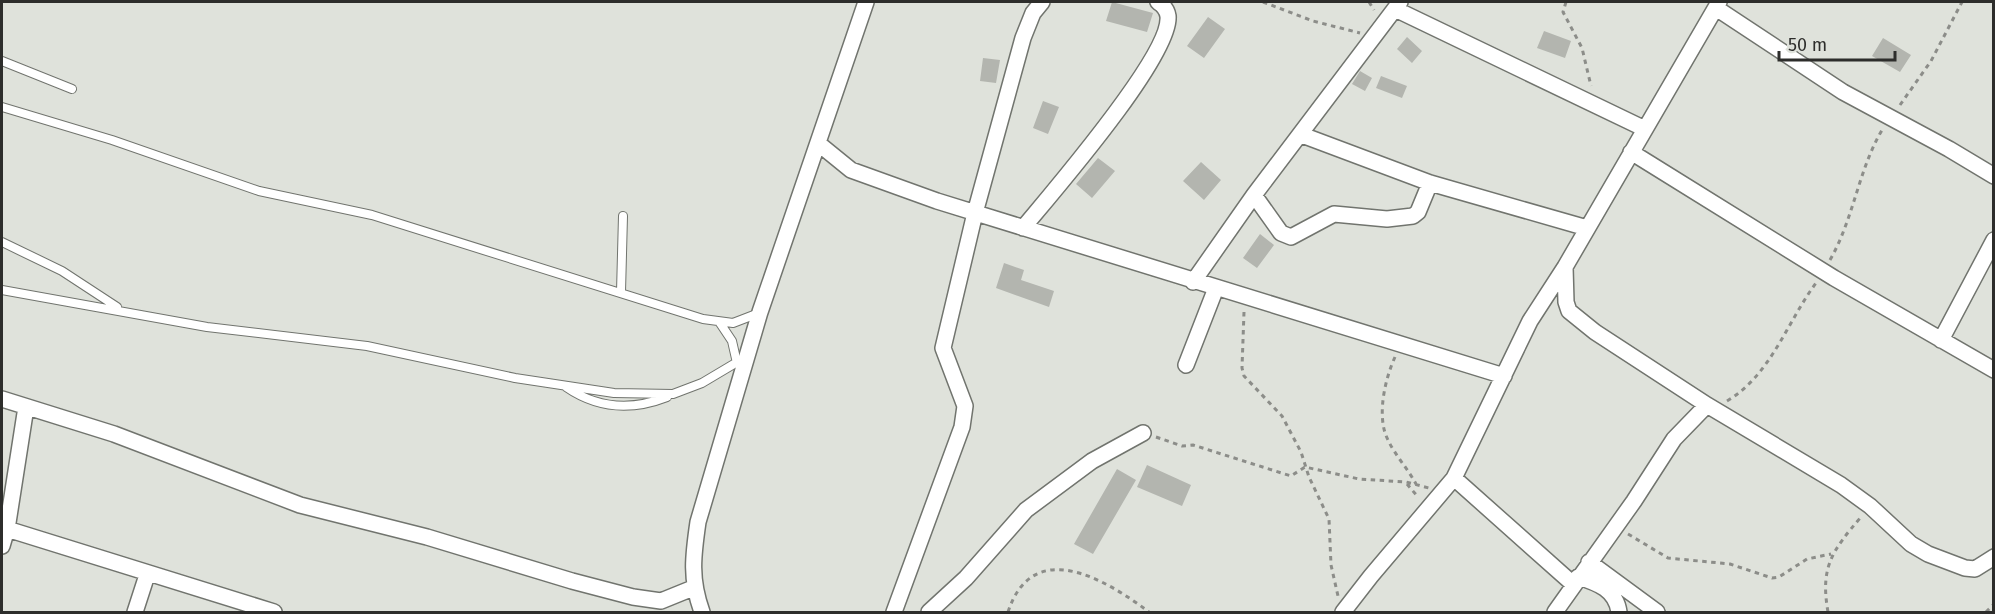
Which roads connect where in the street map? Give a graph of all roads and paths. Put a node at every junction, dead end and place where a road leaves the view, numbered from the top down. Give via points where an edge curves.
1 (866, 2) edge
2 (1042, 2) edge
3 (1158, 2) edge
4 (1263, 2) edge
5 (1566, 2) edge
6 (1962, 2) edge
7 (1397, 5) edge
8 (1717, 5) edge
9 (1373, 36) junction
10 (2, 61) edge
11 (72, 89) dead end
12 (1598, 105) junction
13 (2, 107) edge
14 (1890, 118) junction
15 (1645, 129) junction
16 (1302, 135) junction
17 (819, 144) junction
18 (1630, 152) junction
19 (1994, 176) edge
20 (1430, 183) junction
21 (1254, 195) junction
22 (975, 213) junction
23 (622, 216) dead end
24 (1023, 228) junction
25 (1587, 228) junction
26 (1994, 240) edge
27 (2, 242) edge
28 (1565, 267) junction
29 (1824, 271) junction
30 (1193, 282) junction
31 (1216, 288) junction
32 (2, 290) edge
33 (621, 292) junction
34 (1236, 294) junction
35 (120, 310) junction
36 (760, 312) junction
37 (720, 323) junction
38 (1941, 340) junction
39 (1400, 344) junction
40 (742, 359) junction
41 (1186, 365) dead end
42 (1994, 370) edge
43 (1504, 376) junction
44 (562, 384) junction
45 (674, 394) junction
46 (2, 399) edge
47 (1707, 405) junction
48 (26, 407) junction
49 (1143, 433) joint
50 (1305, 467) junction
51 (1454, 478) junction
52 (1416, 484) junction
53 (1441, 494) junction
54 (1870, 506) junction
55 (1616, 526) junction
56 (7, 529) junction
57 (2, 546) edge
58 (1831, 554) junction
59 (1994, 557) edge
60 (1589, 562) junction
61 (147, 575) junction
62 (1576, 580) junction
63 (693, 588) junction
64 (1994, 604) edge
65 (135, 612) edge
66 (274, 612) edge
67 (702, 612) edge
68 (894, 612) edge
69 (929, 612) edge
70 (1008, 612) edge
71 (1149, 612) edge
72 (1343, 612) edge
73 (1555, 612) edge
74 (1619, 612) edge
75 (1657, 612) edge
76 (1828, 612) edge
77 (1986, 612) edge

1 - 17 street
2 - 22 street via 1023,38
3 - 24 street via 1168,15 1167,27 1151,64
4 - 9 path via 1313,21
5 - 12 path via 1563,12 1582,48
6 - 14 path via 1931,61
7 - 9 street
7 - 12 street via 1528,74
8 - 14 street via 1843,92
8 - 15 street
9 - 16 street
10 - 11 lane
12 - 15 street
13 - 33 lane via 259,191 372,216
14 - 19 street
14 - 29 path via 1858,184 1847,227
15 - 18 street
16 - 20 street
16 - 21 street
17 - 22 street via 851,170
17 - 36 street
18 - 25 street
18 - 29 street
20 - 21 street via 1413,216 1387,219 1334,214 1291,237 1281,233
20 - 25 street
21 - 30 street
22 - 24 street
22 - 68 street via 943,348 964,406 962,427
23 - 33 lane
24 - 30 street
25 - 28 street
26 - 38 street
27 - 35 lane via 62,271
28 - 43 street via 1530,321
28 - 47 street via 1569,311
29 - 38 street
29 - 47 path via 1758,374 1732,398
30 - 31 street
31 - 34 street
31 - 41 street
32 - 35 lane
33 - 37 lane
34 - 39 street
34 - 50 path via 1246,315 1244,376 1282,416
35 - 44 lane via 207,327 367,346 515,378
36 - 37 lane via 746,320
36 - 40 street
37 - 40 lane
38 - 42 street
39 - 43 street
39 - 52 path via 1390,368 1383,423 1387,440
40 - 45 lane via 702,383
40 - 63 street via 698,522 692,558
43 - 51 street
44 - 45 lane via 637,395
44 - 45 lane via 601,405 647,405
46 - 48 street
47 - 54 street
47 - 55 street via 1674,439
48 - 56 street
48 - 63 street via 114,435 300,505 427,537 572,581 661,601
49 - 50 path via 1291,476
49 - 69 street via 1092,461 1026,510 966,578
50 - 52 path via 1359,479
50 - 72 path via 1329,519 1332,576
51 - 53 street
51 - 62 street
52 - 53 path
53 - 72 street
54 - 58 path
54 - 59 street via 1911,544 1950,564 1975,569
55 - 58 path via 1668,558 1730,564 1772,578 1807,559
55 - 60 street
56 - 57 street
56 - 61 street
58 - 76 path via 1825,571
60 - 62 street
60 - 75 street
61 - 65 street
61 - 66 street
62 - 73 street
62 - 74 street via 1605,587 1613,595
63 - 67 street
64 - 77 path
70 - 71 path via 1025,579 1046,570 1069,571 1100,580

